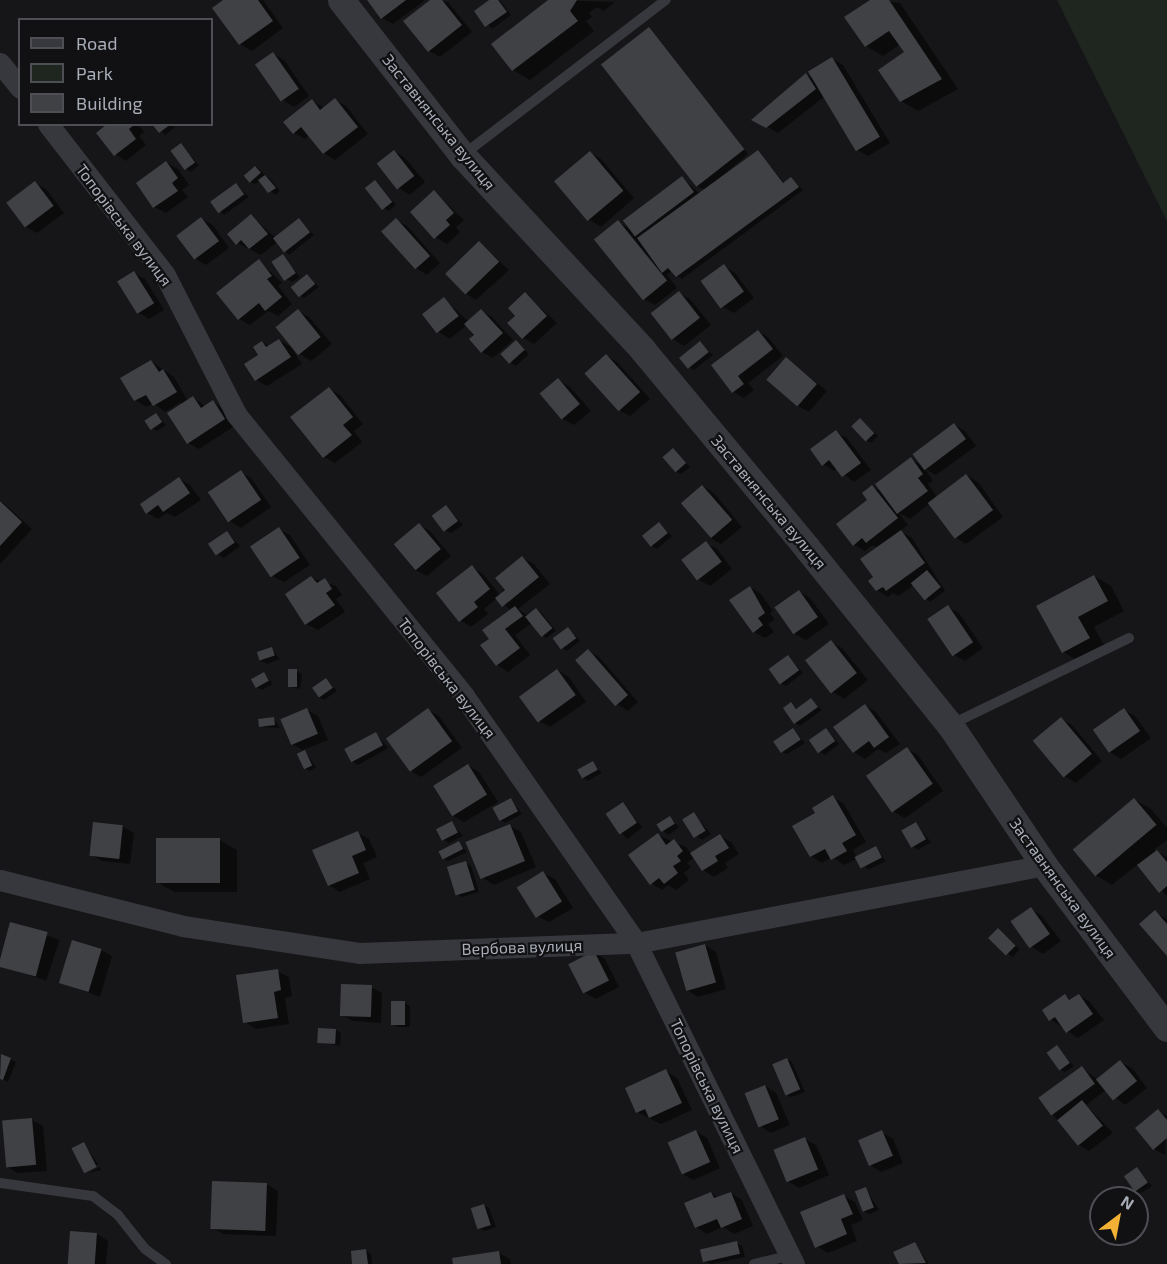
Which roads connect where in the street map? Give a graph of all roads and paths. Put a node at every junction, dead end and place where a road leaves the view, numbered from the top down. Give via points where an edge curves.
1 (341, 0) edge
2 (666, 0) edge
3 (0, 63) edge
4 (18, 86) edge
5 (50, 126) edge
6 (462, 155) junction
7 (1129, 638) dead end
8 (950, 726) junction
9 (1044, 865) junction
10 (0, 880) edge
11 (636, 943) junction
12 (1167, 1028) edge
13 (0, 1183) edge
14 (792, 1260) edge
15 (166, 1264) edge
16 (754, 1264) edge

1 - 6 street, Заставнянська вулиця
2 - 6 lane
3 - 4 street
5 - 11 street, Топорівська вулиця via 165,275 236,414 464,696
6 - 8 street, Заставнянська вулиця via 642,349
7 - 8 lane
8 - 9 street, Заставнянська вулиця
9 - 11 street, Вербова вулиця
9 - 12 street, Заставнянська вулиця
10 - 11 street, Вербова вулиця via 183,926 359,953
11 - 14 street, Топорівська вулиця
13 - 15 lane via 93,1196 118,1215 145,1249
14 - 16 lane

